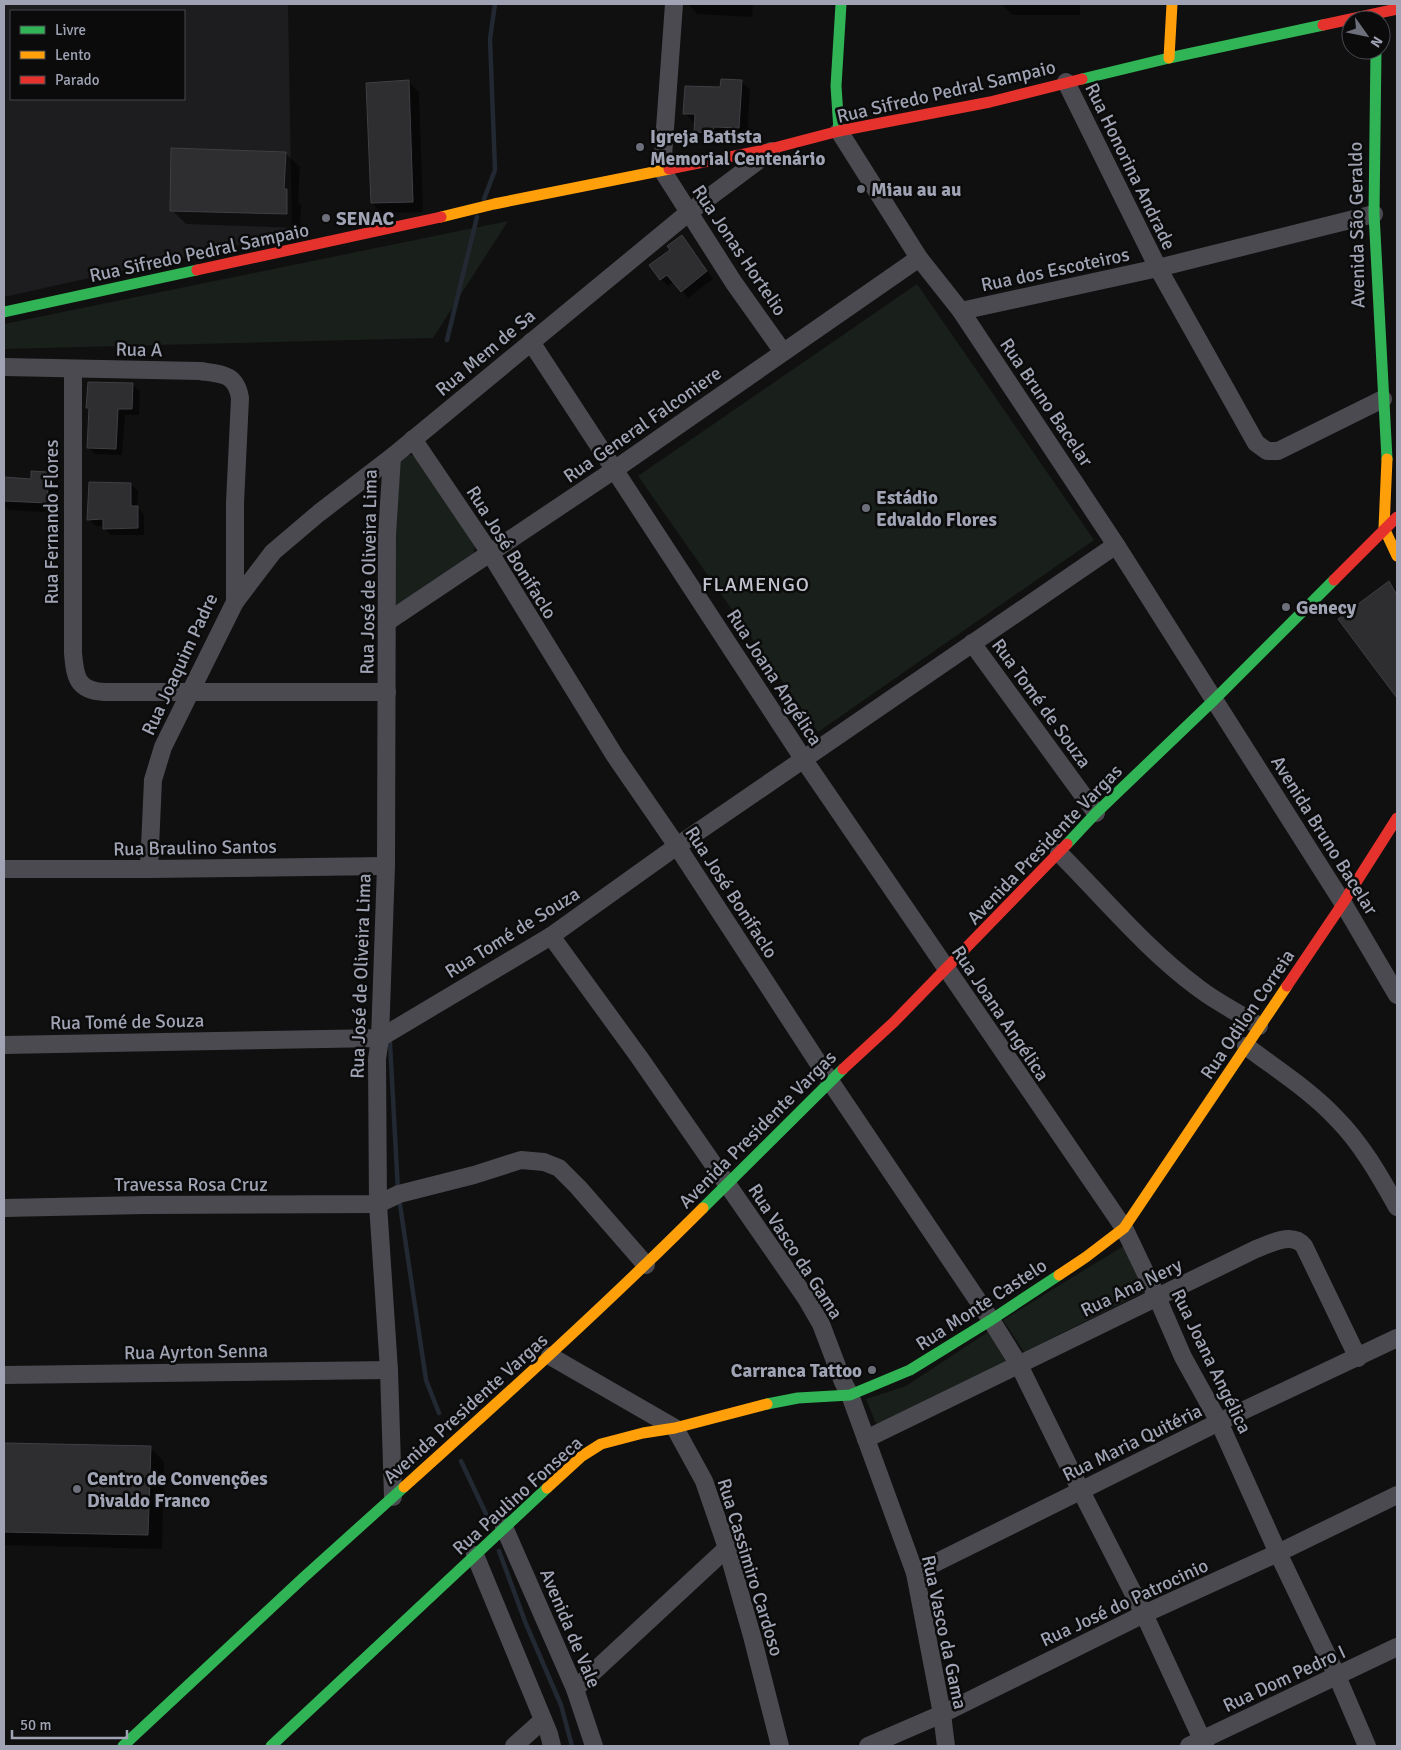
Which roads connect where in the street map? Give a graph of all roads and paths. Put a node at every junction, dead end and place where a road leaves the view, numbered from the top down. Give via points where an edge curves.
1 (674, 4) edge
2 (841, 4) edge
3 (1172, 4) edge
4 (1341, 21) edge
5 (1169, 58) junction
6 (1376, 60) edge
7 (1066, 82) junction
8 (839, 131) junction
9 (774, 148) junction
10 (662, 170) junction
11 (688, 213) junction
12 (1374, 214) junction
13 (919, 258) junction
14 (1158, 268) junction
15 (961, 311) junction
16 (4, 312) edge
17 (531, 342) junction
18 (783, 352) junction
19 (4, 367) edge
20 (73, 369) junction
21 (1383, 399) junction
22 (238, 416) joint
23 (413, 439) junction
24 (392, 458) junction
25 (614, 470) junction
26 (1397, 517) edge
27 (1384, 528) junction
28 (1116, 545) junction
29 (490, 553) junction
30 (1397, 556) edge
31 (235, 602) junction
32 (387, 622) junction
33 (972, 643) junction
34 (387, 692) junction
35 (190, 694) junction
36 (1214, 700) junction
37 (804, 760) junction
38 (1096, 813) junction
39 (1397, 818) edge
40 (676, 846) junction
41 (1059, 853) junction
42 (386, 866) junction
43 (4, 869) edge
44 (149, 869) junction
45 (1343, 903) junction
46 (551, 936) junction
47 (946, 970) junction
48 (1397, 995) edge
49 (1259, 1026) junction
50 (380, 1038) junction
51 (4, 1044) edge
52 (1246, 1046) junction
53 (830, 1081) junction
54 (726, 1184) junction
55 (378, 1204) junction
56 (1397, 1207) edge
57 (4, 1208) edge
58 (1124, 1228) junction
59 (646, 1265) junction
60 (1157, 1297) junction
61 (991, 1320) junction
62 (1397, 1338) edge
63 (550, 1356) junction
64 (1358, 1358) junction
65 (1020, 1365) junction
66 (389, 1370) junction
67 (4, 1375) edge
68 (850, 1394) junction
69 (1218, 1422) junction
70 (675, 1428) junction
71 (866, 1439) junction
72 (1081, 1491) junction
73 (1397, 1495) edge
74 (394, 1497) junction
75 (504, 1527) junction
76 (727, 1548) junction
77 (1278, 1553) junction
78 (475, 1554) junction
79 (914, 1573) junction
80 (1144, 1614) junction
81 (1397, 1647) edge
82 (1337, 1676) junction
83 (575, 1689) junction
84 (942, 1714) junction
85 (543, 1720) junction
86 (1199, 1744) edge
87 (123, 1746) edge
88 (270, 1746) edge
89 (514, 1746) edge
90 (552, 1746) edge
91 (594, 1746) edge
92 (780, 1746) edge
93 (868, 1746) edge
94 (946, 1746) edge
95 (1366, 1746) edge

1 - 10 street
2 - 8 main road via 836,86
3 - 5 main road
4 - 5 main road, Rua Sifredo Pedral Sampaio
5 - 7 main road, Rua Sifredo Pedral Sampaio
6 - 12 main road, Avenida São Geraldo
7 - 8 main road, Rua Sifredo Pedral Sampaio via 990,102
7 - 14 street, Rua Honorina Andrade
8 - 9 main road, Rua Sifredo Pedral Sampaio
8 - 13 street, Rua Bruno Bacelar
9 - 10 main road, Rua Sifredo Pedral Sampaio
9 - 11 street, Rua Mem de Sa
10 - 11 street, Rua Jonas Hortelio
10 - 16 main road, Rua Sifredo Pedral Sampaio
11 - 17 street, Rua Mem de Sa
11 - 18 street, Rua Jonas Hortelio
12 - 14 street, Rua dos Escoteiros
12 - 21 main road, Avenida São Geraldo
13 - 15 street, Rua Bruno Bacelar
13 - 18 street, Rua General Falconiere
14 - 15 street, Rua dos Escoteiros
14 - 21 street via 1242,421 1262,450 1282,449
15 - 28 street, Rua Bruno Bacelar
17 - 23 street, Rua Mem de Sa
17 - 25 street, Rua Joana Angélica
18 - 25 street, Rua General Falconiere
19 - 20 street, Rua A
20 - 22 street, Rua A via 221,374 230,377 238,387
20 - 35 street, Rua Fernando Flores via 74,674 85,687 98,692
21 - 27 main road, Avenida São Geraldo via 1387,462
22 - 31 street, Rua Joaquim Padre
23 - 24 street, Rua Mem de Sa
23 - 29 street, Rua José Bonifaclo
24 - 31 street, Rua Mem de Sa via 273,552
24 - 32 street, Rua José de Oliveira Lima via 387,535
25 - 29 street, Rua General Falconiere
25 - 37 street, Rua Joana Angélica
26 - 27 main road, Avenida Presidente Vargas
27 - 30 main road, Avenida São Geraldo
27 - 36 main road, Avenida Presidente Vargas
28 - 33 street, Rua Tomé de Souza
28 - 36 street, Rua Bruno Bacelar
29 - 32 street, Rua General Falconiere
29 - 40 street, Rua José Bonifaclo via 615,756
31 - 35 street, Rua Joaquim Padre
32 - 34 street, Rua José de Oliveira Lima
33 - 37 street, Rua Tomé de Souza
33 - 38 street, Rua Tomé de Souza
34 - 35 street
34 - 42 street, Rua José de Oliveira Lima
35 - 44 street, Rua Joaquim Padre via 156,766
36 - 38 main road, Avenida Presidente Vargas
36 - 45 street, Avenida Bruno Bacelar
37 - 40 street, Rua Tomé de Souza
37 - 47 street, Rua Joana Angélica
38 - 41 main road, Avenida Presidente Vargas
39 - 45 main road, Rua Odilon Correia
40 - 46 street, Rua Tomé de Souza
40 - 53 street, Rua José Bonifaclo
41 - 47 main road, Avenida Presidente Vargas
41 - 49 street via 1164,960 1198,988
42 - 44 street, Rua Braulino Santos
42 - 50 street, Rua José de Oliveira Lima
43 - 44 street, Rua Braulino Santos
45 - 48 street, Avenida Bruno Bacelar
45 - 49 main road, Rua Odilon Correia
46 - 50 street, Rua Tomé de Souza
46 - 54 street, Rua Vasco da Gama
47 - 53 main road, Avenida Presidente Vargas
47 - 58 street, Rua Joana Angélica
49 - 52 main road, Rua Odilon Correia
50 - 51 street, Rua Tomé de Souza
50 - 55 street, Rua José de Oliveira Lima via 377,1059
52 - 56 street via 1337,1118 1370,1161
52 - 58 main road, Rua Odilon Correia
53 - 54 main road, Avenida Presidente Vargas
53 - 61 street, Rua José Bonifaclo
54 - 59 main road, Avenida Presidente Vargas
54 - 68 street, Rua Vasco da Gama via 806,1298 821,1324
55 - 57 street, Travessa Rosa Cruz
55 - 59 street via 406,1192 521,1160 544,1162 559,1168 578,1187
55 - 66 street, Rua José de Oliveira Lima
58 - 60 street, Rua Joana Angélica
58 - 61 main road, Rua Monte Castelo
59 - 63 main road, Avenida Presidente Vargas
60 - 64 street, Rua Ana Nery via 1256,1249 1284,1240 1297,1240 1304,1246
60 - 65 street, Rua Ana Nery
60 - 69 street, Rua Joana Angélica via 1183,1356
61 - 65 street, Rua José Bonifaclo
61 - 68 main road, Rua Monte Castelo via 910,1370
62 - 64 street, Rua Maria Quitéria
63 - 70 street
63 - 74 main road, Avenida Presidente Vargas
64 - 69 street, Rua Maria Quitéria
65 - 71 street, Rua Ana Nery
65 - 72 street, Rua José Bonifaclo
66 - 67 street, Rua Ayrton Senna
66 - 74 street, Rua José de Oliveira Lima
68 - 70 main road, Rua Paulino Fonseca via 781,1401
68 - 71 street, Rua Vasco da Gama
69 - 72 street, Rua Maria Quitéria
69 - 77 street, Rua Joana Angélica
70 - 75 main road, Rua Paulino Fonseca via 601,1444 582,1456
70 - 76 street, Rua Cassimiro Cardoso via 704,1481
71 - 79 street, Rua Vasco da Gama
72 - 79 street, Rua Maria Quitéria
72 - 80 street, Rua José Bonifaclo
73 - 77 street, Rua José do Patrocinio
74 - 87 main road, Avenida Presidente Vargas
75 - 78 main road, Rua Paulino Fonseca
75 - 83 street, Avenida de Vale
76 - 83 street
76 - 92 street, Rua Cassimiro Cardoso
77 - 80 street, Rua José do Patrocinio
77 - 82 street, Rua Joana Angélica
78 - 85 street
78 - 88 main road, Rua Paulino Fonseca
79 - 84 street, Rua Vasco da Gama
80 - 84 street, Rua José do Patrocinio
80 - 86 street, Rua José Bonifaclo
81 - 82 street, Rua Dom Pedro I
82 - 86 street, Rua Dom Pedro I
82 - 95 street, Rua Joana Angélica
83 - 91 street, Avenida de Vale
84 - 93 street, Rua José do Patrocinio
84 - 94 street, Rua Vasco da Gama
85 - 89 street
85 - 90 street

